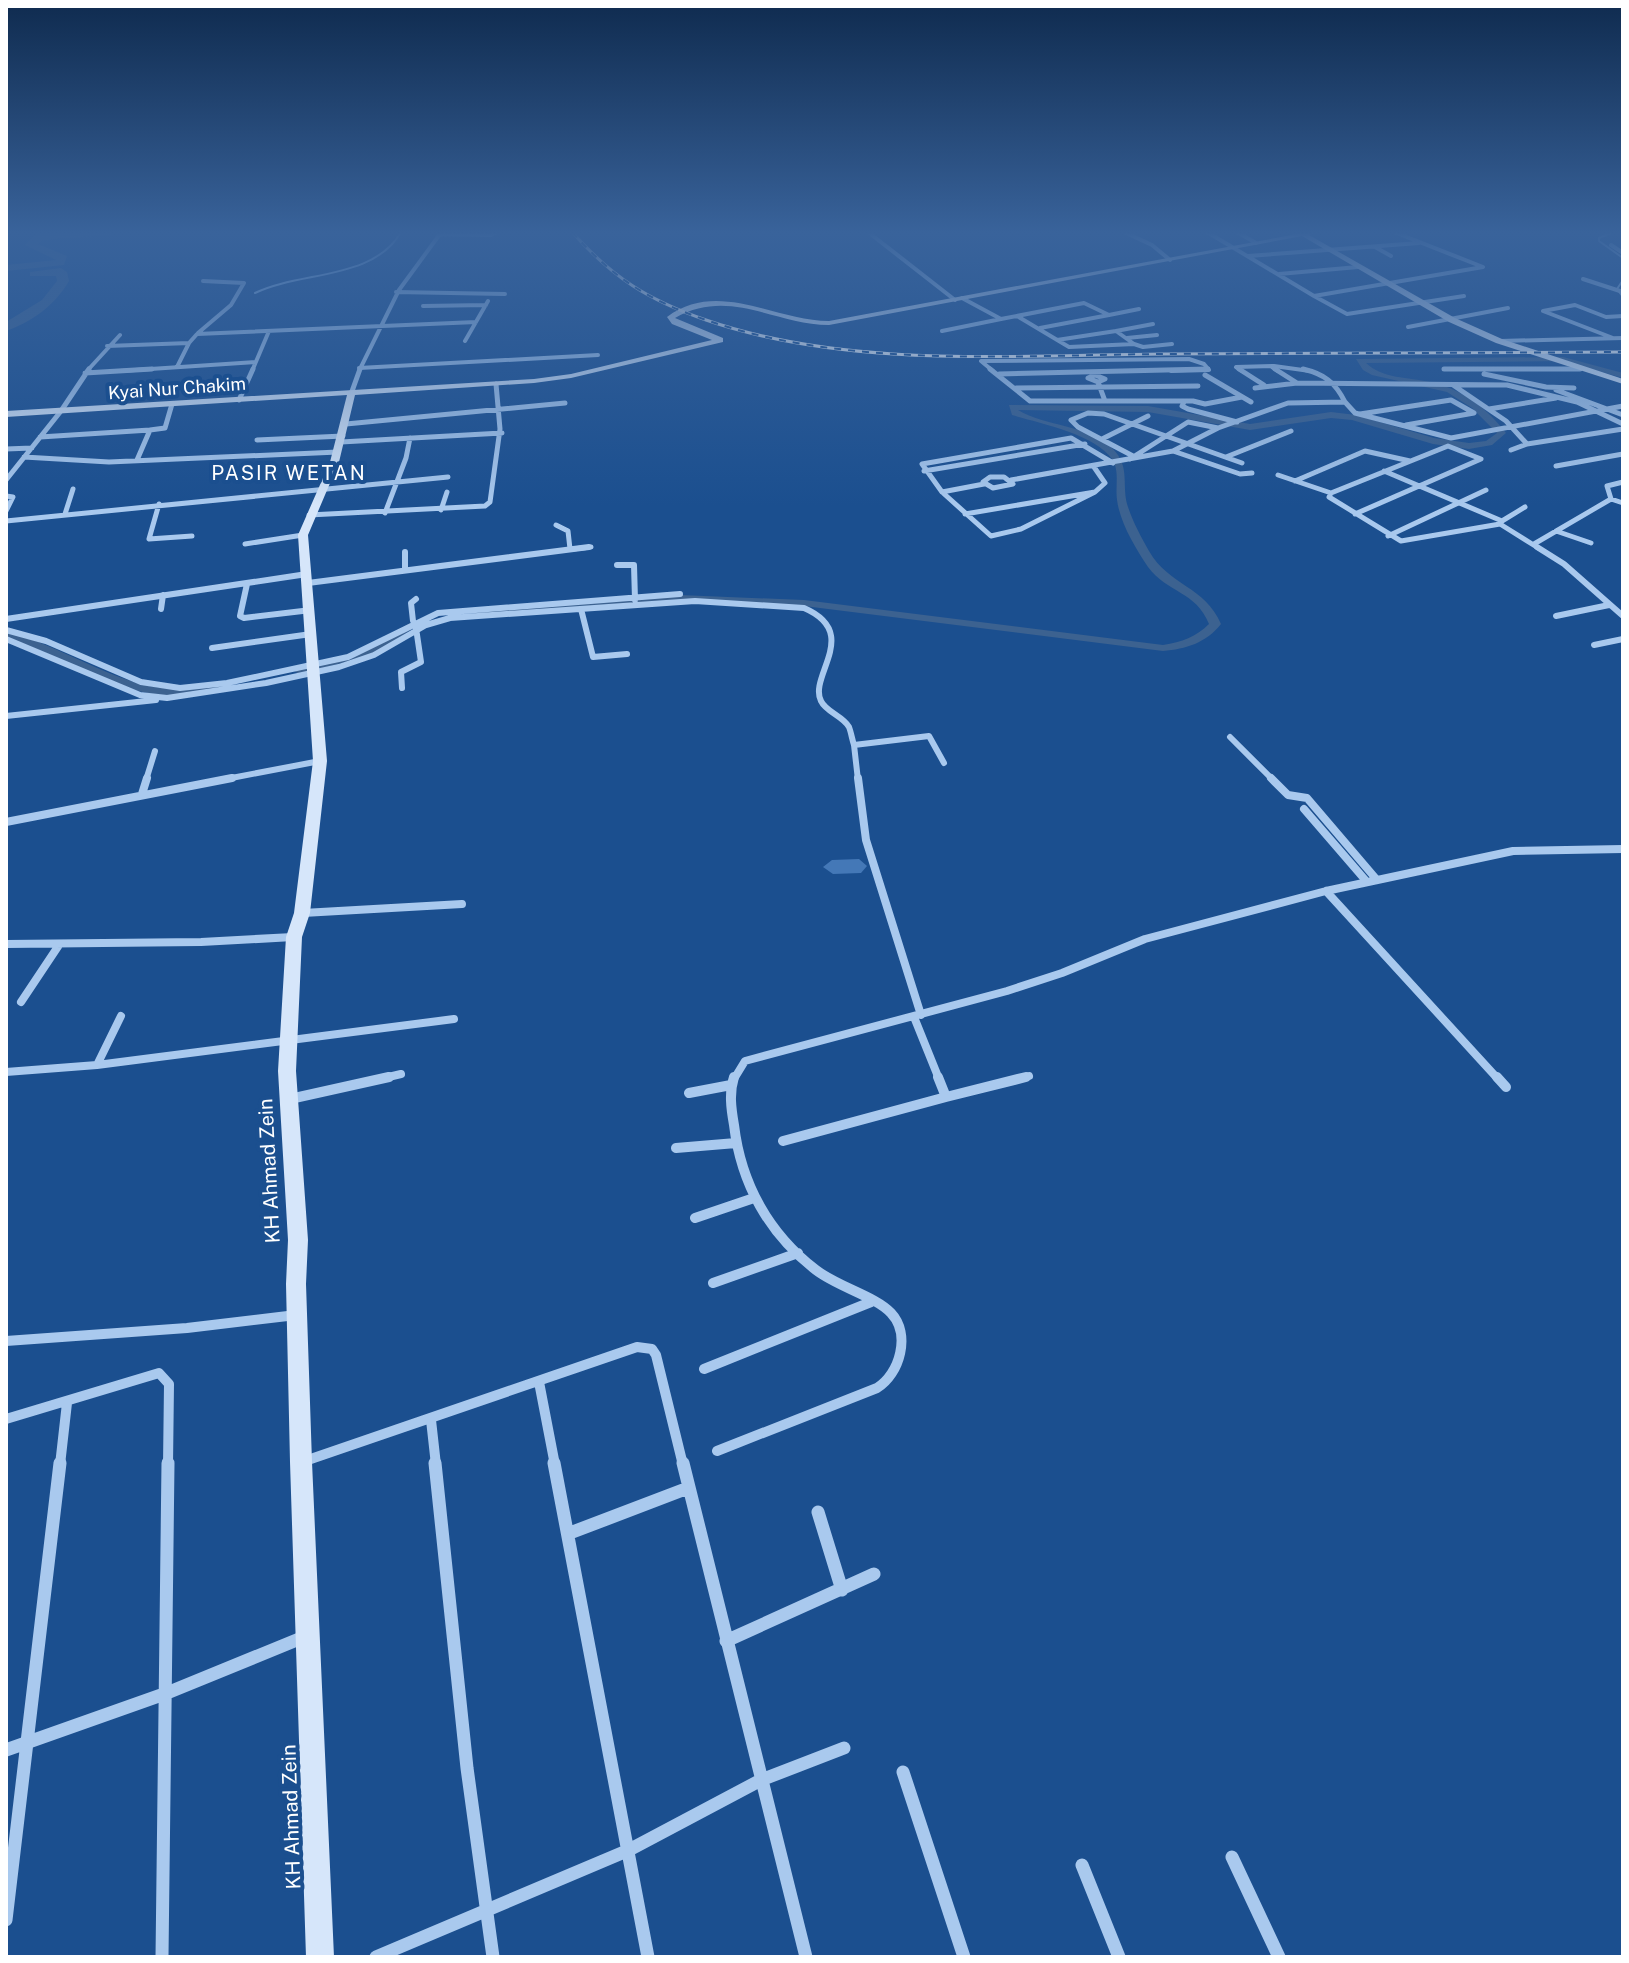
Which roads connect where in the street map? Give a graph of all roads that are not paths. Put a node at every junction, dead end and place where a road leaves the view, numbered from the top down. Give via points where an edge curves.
1 (209, 324) edge
2 (424, 324) edge
3 (475, 324) edge
4 (683, 324) edge
5 (978, 324) edge
6 (1032, 324) edge
7 (1063, 324) edge
8 (1153, 324) dead end
9 (1429, 324) edge
10 (1460, 324) edge
11 (1576, 324) edge
12 (379, 325) junction
13 (1408, 327) dead end
14 (1040, 328) junction
15 (269, 331) junction
16 (942, 331) dead end
17 (1116, 331) junction
18 (197, 334) junction
19 (120, 335) dead end
20 (1157, 335) dead end
21 (1127, 338) junction
22 (1613, 338) junction
23 (1623, 338) edge
24 (1057, 340) junction
25 (465, 341) dead end
26 (1501, 342) junction
27 (189, 343) junction
28 (1134, 344) junction
29 (1172, 344) dead end
30 (107, 346) junction
31 (598, 355) dead end
32 (1084, 360) junction
33 (256, 362) junction
34 (1271, 366) junction
35 (177, 367) junction
36 (359, 368) junction
37 (1576, 368) junction
38 (1444, 369) dead end
39 (1472, 371) junction
40 (1156, 372) junction
41 (85, 373) junction
42 (999, 374) junction
43 (1094, 374) junction
44 (1205, 375) dead end
45 (1508, 382) junction
46 (1623, 382) edge
47 (1297, 383) junction
48 (496, 384) junction
49 (1098, 384) junction
50 (1336, 384) junction
51 (1450, 385) junction
52 (1164, 386) junction
53 (1198, 386) dead end
54 (1264, 386) junction
55 (1546, 387) junction
56 (1015, 388) junction
57 (1255, 388) dead end
58 (1574, 388) dead end
59 (351, 394) junction
60 (1242, 397) junction
61 (1559, 397) junction
62 (239, 400) junction
63 (1105, 401) junction
64 (1172, 401) junction
65 (1184, 402) junction
66 (1251, 402) dead end
67 (1345, 402) junction
68 (565, 403) dead end
69 (172, 404) junction
70 (1205, 404) junction
71 (1623, 406) edge
72 (502, 409) junction
73 (1489, 409) junction
74 (1609, 409) junction
75 (61, 411) junction
76 (1198, 411) junction
77 (1599, 411) junction
78 (6, 414) edge
79 (1358, 414) junction
80 (1623, 415) edge
81 (1148, 416) dead end
82 (1236, 422) junction
83 (1133, 423) junction
84 (346, 424) junction
85 (1401, 426) junction
86 (1623, 426) edge
87 (1511, 427) junction
88 (1218, 428) junction
89 (150, 430) junction
90 (1291, 431) dead end
91 (502, 433) junction
92 (1166, 436) junction
93 (40, 437) junction
94 (410, 438) junction
95 (1104, 438) junction
96 (257, 440) dead end
97 (1449, 442) junction
98 (340, 443) junction
99 (1085, 444) junction
100 (1188, 444) junction
101 (1527, 444) junction
102 (32, 448) junction
103 (6, 449) edge
104 (1511, 450) dead end
105 (1173, 451) junction
106 (968, 454) junction
107 (1623, 454) edge
108 (24, 457) junction
109 (1225, 457) junction
110 (1129, 459) junction
111 (137, 460) junction
112 (1411, 461) junction
113 (976, 462) junction
114 (1115, 463) junction
115 (1242, 463) dead end
116 (1556, 466) dead end
117 (1094, 467) junction
118 (924, 471) junction
119 (1384, 471) junction
120 (1252, 473) dead end
121 (1278, 475) dead end
122 (993, 476) junction
123 (448, 477) dead end
124 (6, 480) edge
125 (1011, 480) junction
126 (396, 481) junction
127 (1295, 481) junction
128 (1623, 482) edge
129 (984, 484) junction
130 (1421, 487) junction
131 (324, 488) junction
132 (73, 489) dead end
133 (1006, 489) junction
134 (1486, 490) dead end
135 (447, 492) dead end
136 (942, 492) junction
137 (1095, 492) junction
138 (1331, 493) junction
139 (6, 496) edge
140 (1611, 499) junction
141 (1460, 503) junction
142 (1623, 503) edge
143 (159, 504) junction
144 (1021, 504) junction
145 (1525, 507) dead end
146 (441, 510) junction
147 (6, 511) edge
148 (385, 513) junction
149 (65, 514) junction
150 (965, 514) junction
151 (1355, 514) junction
152 (308, 515) junction
153 (6, 521) edge
154 (1501, 523) junction
155 (556, 525) dead end
156 (1556, 531) junction
157 (303, 535) junction
158 (192, 536) dead end
159 (1388, 536) junction
160 (1591, 543) dead end
161 (245, 544) dead end
162 (1534, 544) junction
163 (591, 547) dead end
164 (570, 550) junction
165 (405, 552) dead end
166 (617, 565) dead end
167 (405, 569) junction
168 (308, 578) junction
169 (247, 584) junction
170 (680, 594) dead end
171 (163, 595) junction
172 (416, 599) dead end
173 (635, 601) junction
174 (1609, 605) junction
175 (161, 609) dead end
176 (581, 609) junction
177 (311, 610) junction
178 (1556, 616) dead end
179 (1623, 616) edge
180 (6, 619) edge
181 (415, 624) junction
182 (6, 630) edge
183 (311, 634) junction
184 (6, 639) edge
185 (1623, 639) edge
186 (1594, 645) dead end
187 (212, 648) dead end
188 (627, 654) dead end
189 (315, 667) junction
190 (271, 676) junction
191 (402, 688) dead end
192 (167, 698) junction
193 (6, 716) edge
194 (1230, 737) dead end
195 (854, 745) junction
196 (155, 751) dead end
197 (320, 761) junction
198 (944, 763) dead end
199 (142, 794) junction
200 (1304, 809) dead end
201 (6, 822) edge
202 (1623, 849) edge
203 (1377, 880) junction
204 (1367, 882) junction
205 (1326, 891) junction
206 (462, 904) dead end
207 (302, 913) junction
208 (294, 937) junction
209 (6, 944) edge
210 (59, 945) junction
211 (21, 1002) dead end
212 (121, 1016) dead end
213 (918, 1016) junction
214 (454, 1019) dead end
215 (288, 1042) junction
216 (97, 1065) junction
217 (6, 1072) edge
218 (401, 1074) dead end
219 (1029, 1076) dead end
220 (731, 1085) junction
221 (1506, 1087) dead end
222 (689, 1093) dead end
223 (946, 1097) junction
224 (289, 1100) junction
225 (783, 1141) dead end
226 (736, 1143) junction
227 (676, 1148) dead end
228 (754, 1198) junction
229 (695, 1218) dead end
230 (798, 1253) junction
231 (713, 1283) dead end
232 (871, 1302) junction
233 (298, 1315) junction
234 (6, 1341) edge
235 (704, 1369) dead end
236 (539, 1382) junction
237 (67, 1403) junction
238 (6, 1419) edge
239 (431, 1420) junction
240 (717, 1451) dead end
241 (301, 1462) junction
242 (688, 1488) junction
243 (818, 1512) dead end
244 (570, 1533) junction
245 (874, 1574) dead end
246 (842, 1590) junction
247 (309, 1635) junction
248 (726, 1641) junction
249 (167, 1693) junction
250 (27, 1744) junction
251 (844, 1748) dead end
252 (6, 1750) edge
253 (903, 1772) dead end
254 (761, 1780) junction
255 (629, 1850) junction
256 (1232, 1857) dead end
257 (1082, 1865) dead end
258 (487, 1912) junction
259 (6, 1920) edge
260 (162, 1957) edge
261 (320, 1957) edge
262 (376, 1957) edge
263 (493, 1957) edge
264 (648, 1957) edge
265 (806, 1957) edge
266 (964, 1957) edge
267 (1119, 1957) edge
268 (1279, 1957) edge

1 - 18 street
2 - 12 street
3 - 25 street
4 - 48 street via 720,340 571,376
5 - 16 street
6 - 14 street
7 - 14 street
8 - 17 street
9 - 13 street
10 - 26 street
11 - 22 street
12 - 15 street
12 - 36 street
14 - 24 street
15 - 18 street
15 - 33 street
17 - 21 street
17 - 24 street
18 - 27 street
19 - 30 street
20 - 21 street
21 - 28 street
22 - 23 street
22 - 26 street
24 - 28 street via 1071,348
26 - 37 street
27 - 30 street
27 - 35 street
28 - 29 street
30 - 41 street
31 - 36 street
32 - 40 street via 1189,359 1209,370
32 - 42 street via 981,361
32 - 43 street
33 - 35 street
33 - 62 street
34 - 47 street
34 - 50 street via 1307,369
34 - 54 street via 1236,367
35 - 41 street
36 - 59 street
37 - 39 street
37 - 46 street
38 - 39 street
39 - 45 street
40 - 43 street
40 - 52 street
41 - 75 street
42 - 43 street
42 - 56 street
43 - 49 street via 1088,379
44 - 60 street
45 - 51 street
45 - 55 street
45 - 61 street
47 - 50 street
47 - 54 street
48 - 59 street
48 - 72 street
49 - 52 street
49 - 56 street
49 - 63 street
50 - 51 street
50 - 67 street
51 - 73 street
52 - 53 street
52 - 64 street
54 - 57 street
55 - 58 street
55 - 74 street
56 - 63 street via 1030,401
59 - 62 street, Kyai Nur Chakim
59 - 84 street, KH Ahmad Zein
60 - 66 street
60 - 70 street
61 - 73 street
61 - 77 street
62 - 69 street, Kyai Nur Chakim
63 - 64 street
64 - 65 street
65 - 70 street
65 - 76 street via 1185,408
67 - 79 street
67 - 82 street via 1288,403
68 - 72 street
69 - 75 street, Kyai Nur Chakim
69 - 89 street via 165,428
70 - 76 street via 1207,408
71 - 74 street
72 - 84 street
72 - 91 street
73 - 87 street
74 - 77 street
74 - 80 street
75 - 78 street, Kyai Nur Chakim
75 - 93 street
76 - 82 street
77 - 86 street
77 - 87 street
79 - 85 street
79 - 85 street via 1451,400 1474,413
81 - 83 street
82 - 88 street
83 - 92 street
83 - 95 street
83 - 95 street via 1096,412 1071,420
84 - 98 street, KH Ahmad Zein
85 - 97 street
86 - 101 street
87 - 97 street
87 - 101 street
88 - 92 street via 1191,421
88 - 100 street
89 - 93 street
89 - 111 street
90 - 109 street
91 - 94 street
91 - 146 street via 490,502
92 - 100 street
92 - 110 street
93 - 102 street
94 - 98 street
94 - 126 street
95 - 110 street
96 - 98 street
97 - 112 street
97 - 130 street via 1481,459
98 - 111 street
98 - 131 street, KH Ahmad Zein
99 - 106 street via 1071,438
99 - 113 street
99 - 114 street
100 - 105 street
100 - 109 street
101 - 104 street
102 - 103 street
102 - 108 street
105 - 110 street
105 - 120 street via 1240,474
106 - 113 street
106 - 118 street via 922,463
107 - 116 street
108 - 111 street
108 - 124 street
109 - 115 street
110 - 114 street
112 - 119 street
112 - 127 street via 1365,451
113 - 118 street
113 - 122 street
114 - 117 street
117 - 125 street
117 - 137 street via 1105,483
118 - 136 street
119 - 130 street
119 - 138 street
121 - 127 street
122 - 125 street
122 - 129 street
123 - 126 street
125 - 133 street
126 - 131 street
126 - 148 street
127 - 138 street
128 - 140 street via 1607,486
129 - 133 street
129 - 136 street
130 - 141 street
130 - 151 street
131 - 143 street
131 - 152 street, KH Ahmad Zein
132 - 149 street
133 - 144 street
134 - 141 street
135 - 146 street
136 - 150 street
137 - 144 street
137 - 150 street via 993,537
138 - 151 street via 1329,497
139 - 147 street via 13,497
140 - 142 street
140 - 156 street
141 - 154 street
141 - 159 street
143 - 149 street
143 - 158 street via 149,539
144 - 150 street
145 - 154 street
146 - 148 street
148 - 152 street
149 - 153 street
151 - 159 street
152 - 157 street, KH Ahmad Zein
154 - 159 street via 1405,541
154 - 162 street
155 - 164 street via 568,531
156 - 160 street
156 - 162 street
157 - 161 street
157 - 168 street, KH Ahmad Zein
162 - 174 street
163 - 164 street
164 - 167 street
165 - 167 street
166 - 173 street via 634,565
167 - 168 street
168 - 169 street
168 - 177 street, KH Ahmad Zein
169 - 171 street
169 - 177 street via 240,616 244,618
170 - 173 street
171 - 175 street
171 - 180 street
172 - 181 street via 411,603
173 - 176 street
173 - 181 street via 447,612
173 - 195 street via 814,611 831,635 832,652 819,697 848,725
174 - 178 street
174 - 179 street
176 - 181 street
176 - 188 street via 593,657
177 - 183 street, KH Ahmad Zein
181 - 189 street via 367,659
181 - 191 street via 421,662 401,672
182 - 190 street via 165,688
183 - 187 street
183 - 189 street, KH Ahmad Zein
184 - 192 street via 140,695
185 - 186 street
189 - 190 street
189 - 197 street, KH Ahmad Zein
190 - 192 street
192 - 193 street
194 - 203 street via 1286,794 1307,798
195 - 198 street via 929,736
195 - 213 street via 866,840
196 - 199 street
197 - 199 street
197 - 207 street, KH Ahmad Zein
199 - 201 street
200 - 204 street
202 - 203 street via 1513,851
203 - 204 street
204 - 205 street
205 - 213 street via 1145,939 1062,973
205 - 221 street
206 - 207 street
207 - 208 street, KH Ahmad Zein
208 - 210 street
208 - 215 street, KH Ahmad Zein
209 - 210 street
210 - 211 street
212 - 216 street
213 - 220 street via 762,1054 745,1061
213 - 223 street
214 - 215 street
215 - 216 street
215 - 224 street, KH Ahmad Zein
216 - 217 street
218 - 224 street
219 - 223 street
220 - 222 street
220 - 226 street
223 - 225 street
224 - 233 street, KH Ahmad Zein
226 - 227 street
226 - 228 street
228 - 229 street
228 - 230 street
230 - 231 street
230 - 232 street via 837,1285
232 - 235 street
232 - 240 street via 896,1319 901,1342 898,1364 887,1381 867,1394
233 - 234 street via 130,1335
233 - 241 street, KH Ahmad Zein
236 - 239 street
236 - 242 street via 637,1347 652,1349
236 - 244 street
237 - 238 street
237 - 249 street via 159,1373 169,1384
237 - 250 street
239 - 241 street
239 - 258 street
241 - 247 street, KH Ahmad Zein
242 - 244 street
242 - 248 street
243 - 246 street
244 - 255 street
245 - 246 street
246 - 248 street
247 - 249 street
247 - 261 street, KH Ahmad Zein
248 - 254 street
249 - 250 street
249 - 260 street
250 - 252 street
250 - 259 street
251 - 254 street
253 - 266 street
254 - 255 street
254 - 265 street
255 - 258 street
255 - 264 street
256 - 268 street
257 - 267 street
258 - 262 street
258 - 263 street

